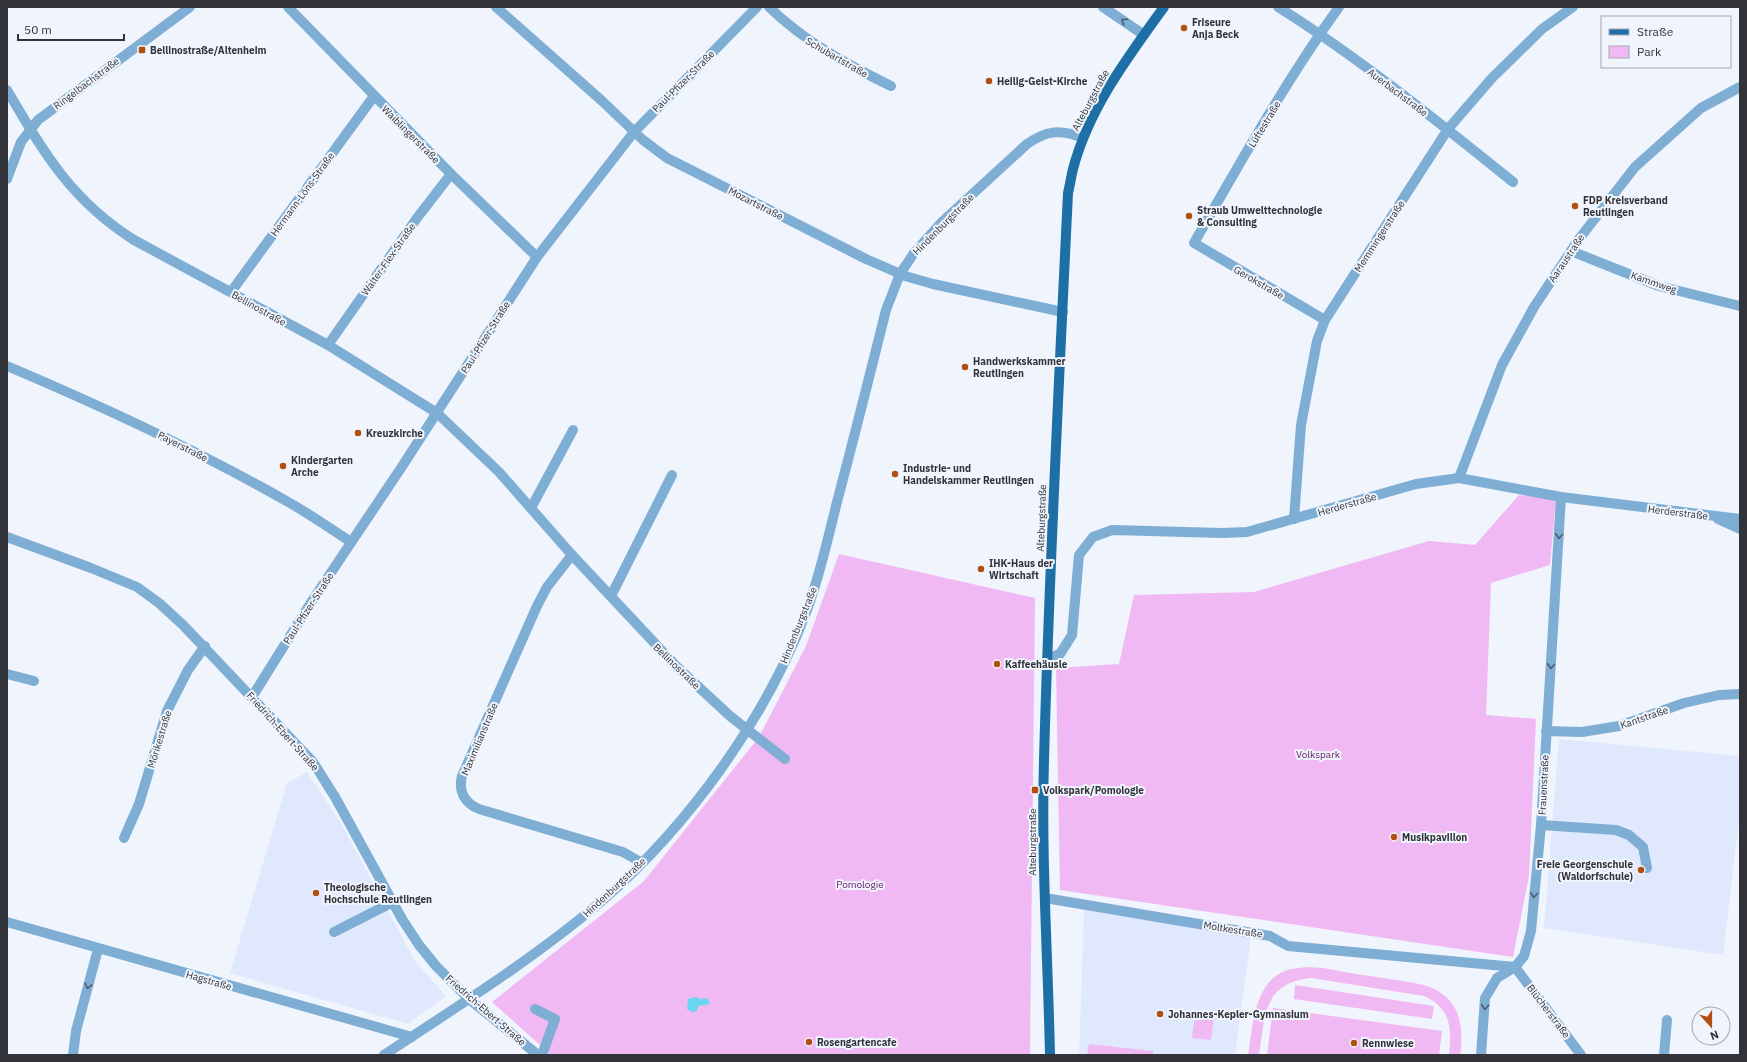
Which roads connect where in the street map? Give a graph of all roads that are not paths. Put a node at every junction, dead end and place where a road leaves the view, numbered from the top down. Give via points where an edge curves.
1 (190, 7) edge
2 (288, 7) edge
3 (496, 7) edge
4 (757, 7) edge
5 (769, 7) edge
6 (1103, 7) edge
7 (1164, 7) edge
8 (1278, 7) edge
9 (1339, 7) edge
10 (1573, 7) edge
11 (1320, 33) junction
12 (1144, 35) junction
13 (891, 86) dead end
14 (1740, 87) edge
15 (7, 90) edge
16 (374, 96) junction
17 (30, 129) junction
18 (1448, 129) junction
19 (634, 132) junction
20 (1083, 138) junction
21 (451, 174) junction
22 (7, 179) edge
23 (1513, 182) dead end
24 (1194, 243) joint
25 (1571, 250) junction
26 (537, 257) junction
27 (900, 274) junction
28 (231, 292) junction
29 (1740, 306) edge
30 (1063, 312) junction
31 (1325, 320) junction
32 (328, 345) junction
33 (7, 366) edge
34 (437, 412) junction
35 (573, 430) dead end
36 (672, 476) dead end
37 (1459, 478) junction
38 (1562, 497) junction
39 (531, 508) junction
40 (1714, 517) junction
41 (1294, 519) junction
42 (1740, 519) edge
43 (1740, 529) edge
44 (7, 537) edge
45 (351, 542) junction
46 (572, 555) junction
47 (611, 596) junction
48 (205, 646) junction
49 (1047, 659) junction
50 (7, 674) edge
51 (34, 681) dead end
52 (1740, 694) edge
53 (252, 696) junction
54 (747, 730) junction
55 (1546, 731) junction
56 (785, 759) dead end
57 (1541, 825) junction
58 (124, 838) dead end
59 (642, 863) junction
60 (1647, 868) dead end
61 (1045, 898) junction
62 (393, 902) junction
63 (7, 922) edge
64 (334, 932) dead end
65 (98, 949) junction
66 (1515, 967) junction
67 (469, 999) junction
68 (535, 1009) dead end
69 (1667, 1020) dead end
70 (412, 1037) junction
71 (73, 1055) edge
72 (384, 1055) edge
73 (538, 1055) edge
74 (542, 1055) edge
75 (1050, 1055) edge
76 (1481, 1055) edge
77 (1582, 1055) edge
78 (1664, 1055) edge

1 - 17 street, Ringelbachstraße via 49,111
2 - 16 street, Waiblingerstraße
3 - 19 street, Mozartstraße
4 - 19 street, Paul-Pfizer-Straße
5 - 13 street, Schubartstraße via 813,44
12 -> 6 street
7 - 12 main road, Alteburgstraße
8 - 11 street, Auerbachstraße
9 - 11 street, Lüftestraße
10 - 18 street, Memmingerstraße via 1542,29 1492,78
11 - 18 street, Auerbachstraße
11 - 24 street, Lüftestraße via 1266,118
12 - 20 main road, Alteburgstraße via 1112,82
14 - 25 street, Aaraustraße via 1700,108 1635,168
15 - 17 street, Bellinostraße
16 - 21 street, Waiblingerstraße
16 - 28 street, Hermann-Löns-Straße
17 - 22 street, Ringelbachstraße via 21,142
17 - 28 street, Bellinostraße via 64,179 102,218 134,240
18 - 23 street, Auerbachstraße
18 - 31 street, Memmingerstraße
19 - 26 street, Paul-Pfizer-Straße
19 - 27 street, Mozartstraße via 668,158
20 - 27 street, Hindenburgstraße via 1069,132 1057,132 1041,136 1026,144 924,240
20 - 30 main road, Alteburgstraße via 1068,193
21 - 26 street, Waiblingerstraße
21 - 32 street, Walter-Flex-Straße
24 - 31 street, Gerokstraße
25 - 29 street, Kammweg via 1659,286
25 - 37 street, Aaraustraße via 1534,307 1502,365
26 - 34 street, Paul-Pfizer-Straße
27 - 30 street, Mozartstraße via 933,284
27 - 54 street, Hindenburgstraße via 886,310 820,569 807,609 780,671
28 - 32 street, Bellinostraße
30 - 49 main road, Alteburgstraße
31 - 41 street, Memmingerstraße via 1317,341 1301,426
32 - 34 street, Bellinostraße
33 - 45 street, Payerstraße via 166,437 292,504
34 - 39 street, Bellinostraße via 482,454
34 - 45 street, Paul-Pfizer-Straße
35 - 39 street
36 - 47 street
37 - 38 street, Herderstraße
37 - 41 street, Herderstraße via 1416,484
38 - 40 street, Herderstraße
38 -> 55 street, Frauenstraße
39 - 46 street, Bellinostraße
40 - 42 street, Herderstraße
40 - 43 street
41 - 49 street, Herderstraße via 1247,532 1112,530 1093,537 1079,555 1072,635 1060,654
44 - 48 street, Friedrich-Ebert-Straße via 137,587 171,613
45 - 53 street, Paul-Pfizer-Straße
46 - 47 street, Bellinostraße
46 - 59 street, Maximilianstraße via 539,601 465,770 460,788 467,801 480,809 623,852
47 - 54 street, Bellinostraße via 677,667
48 - 53 street, Friedrich-Ebert-Straße
48 - 58 street, Mörikestraße via 188,670 167,711 139,804
49 - 61 main road, Alteburgstraße
50 - 51 street
52 - 55 street, Kantstraße via 1719,695 1684,703 1619,726 1582,732
53 - 62 street, Friedrich-Ebert-Straße via 317,767
54 - 56 street, Bellinostraße
54 - 59 street, Hindenburgstraße via 700,795
55 - 57 street, Frauenstraße
57 - 60 street via 1616,830 1629,835 1643,847
57 -> 66 street, Frauenstraße via 1531,931 1524,956
59 - 67 street, Hindenburgstraße via 577,921
61 - 66 street, Moltkestraße via 1270,936 1288,946
61 - 75 main road, Alteburgstraße
62 - 64 street
62 - 67 street, Friedrich-Ebert-Straße via 428,956
63 - 65 street, Hagstraße
65 - 70 street, Hagstraße
65 -> 71 street via 76,1031
66 -> 76 street, Frauenstraße via 1497,978 1485,998
66 - 77 street, Blücherstraße
67 - 70 street, Hindenburgstraße
67 - 73 street, Friedrich-Ebert-Straße
68 - 74 street via 555,1019
69 - 78 street
70 - 72 street, Hindenburgstraße

